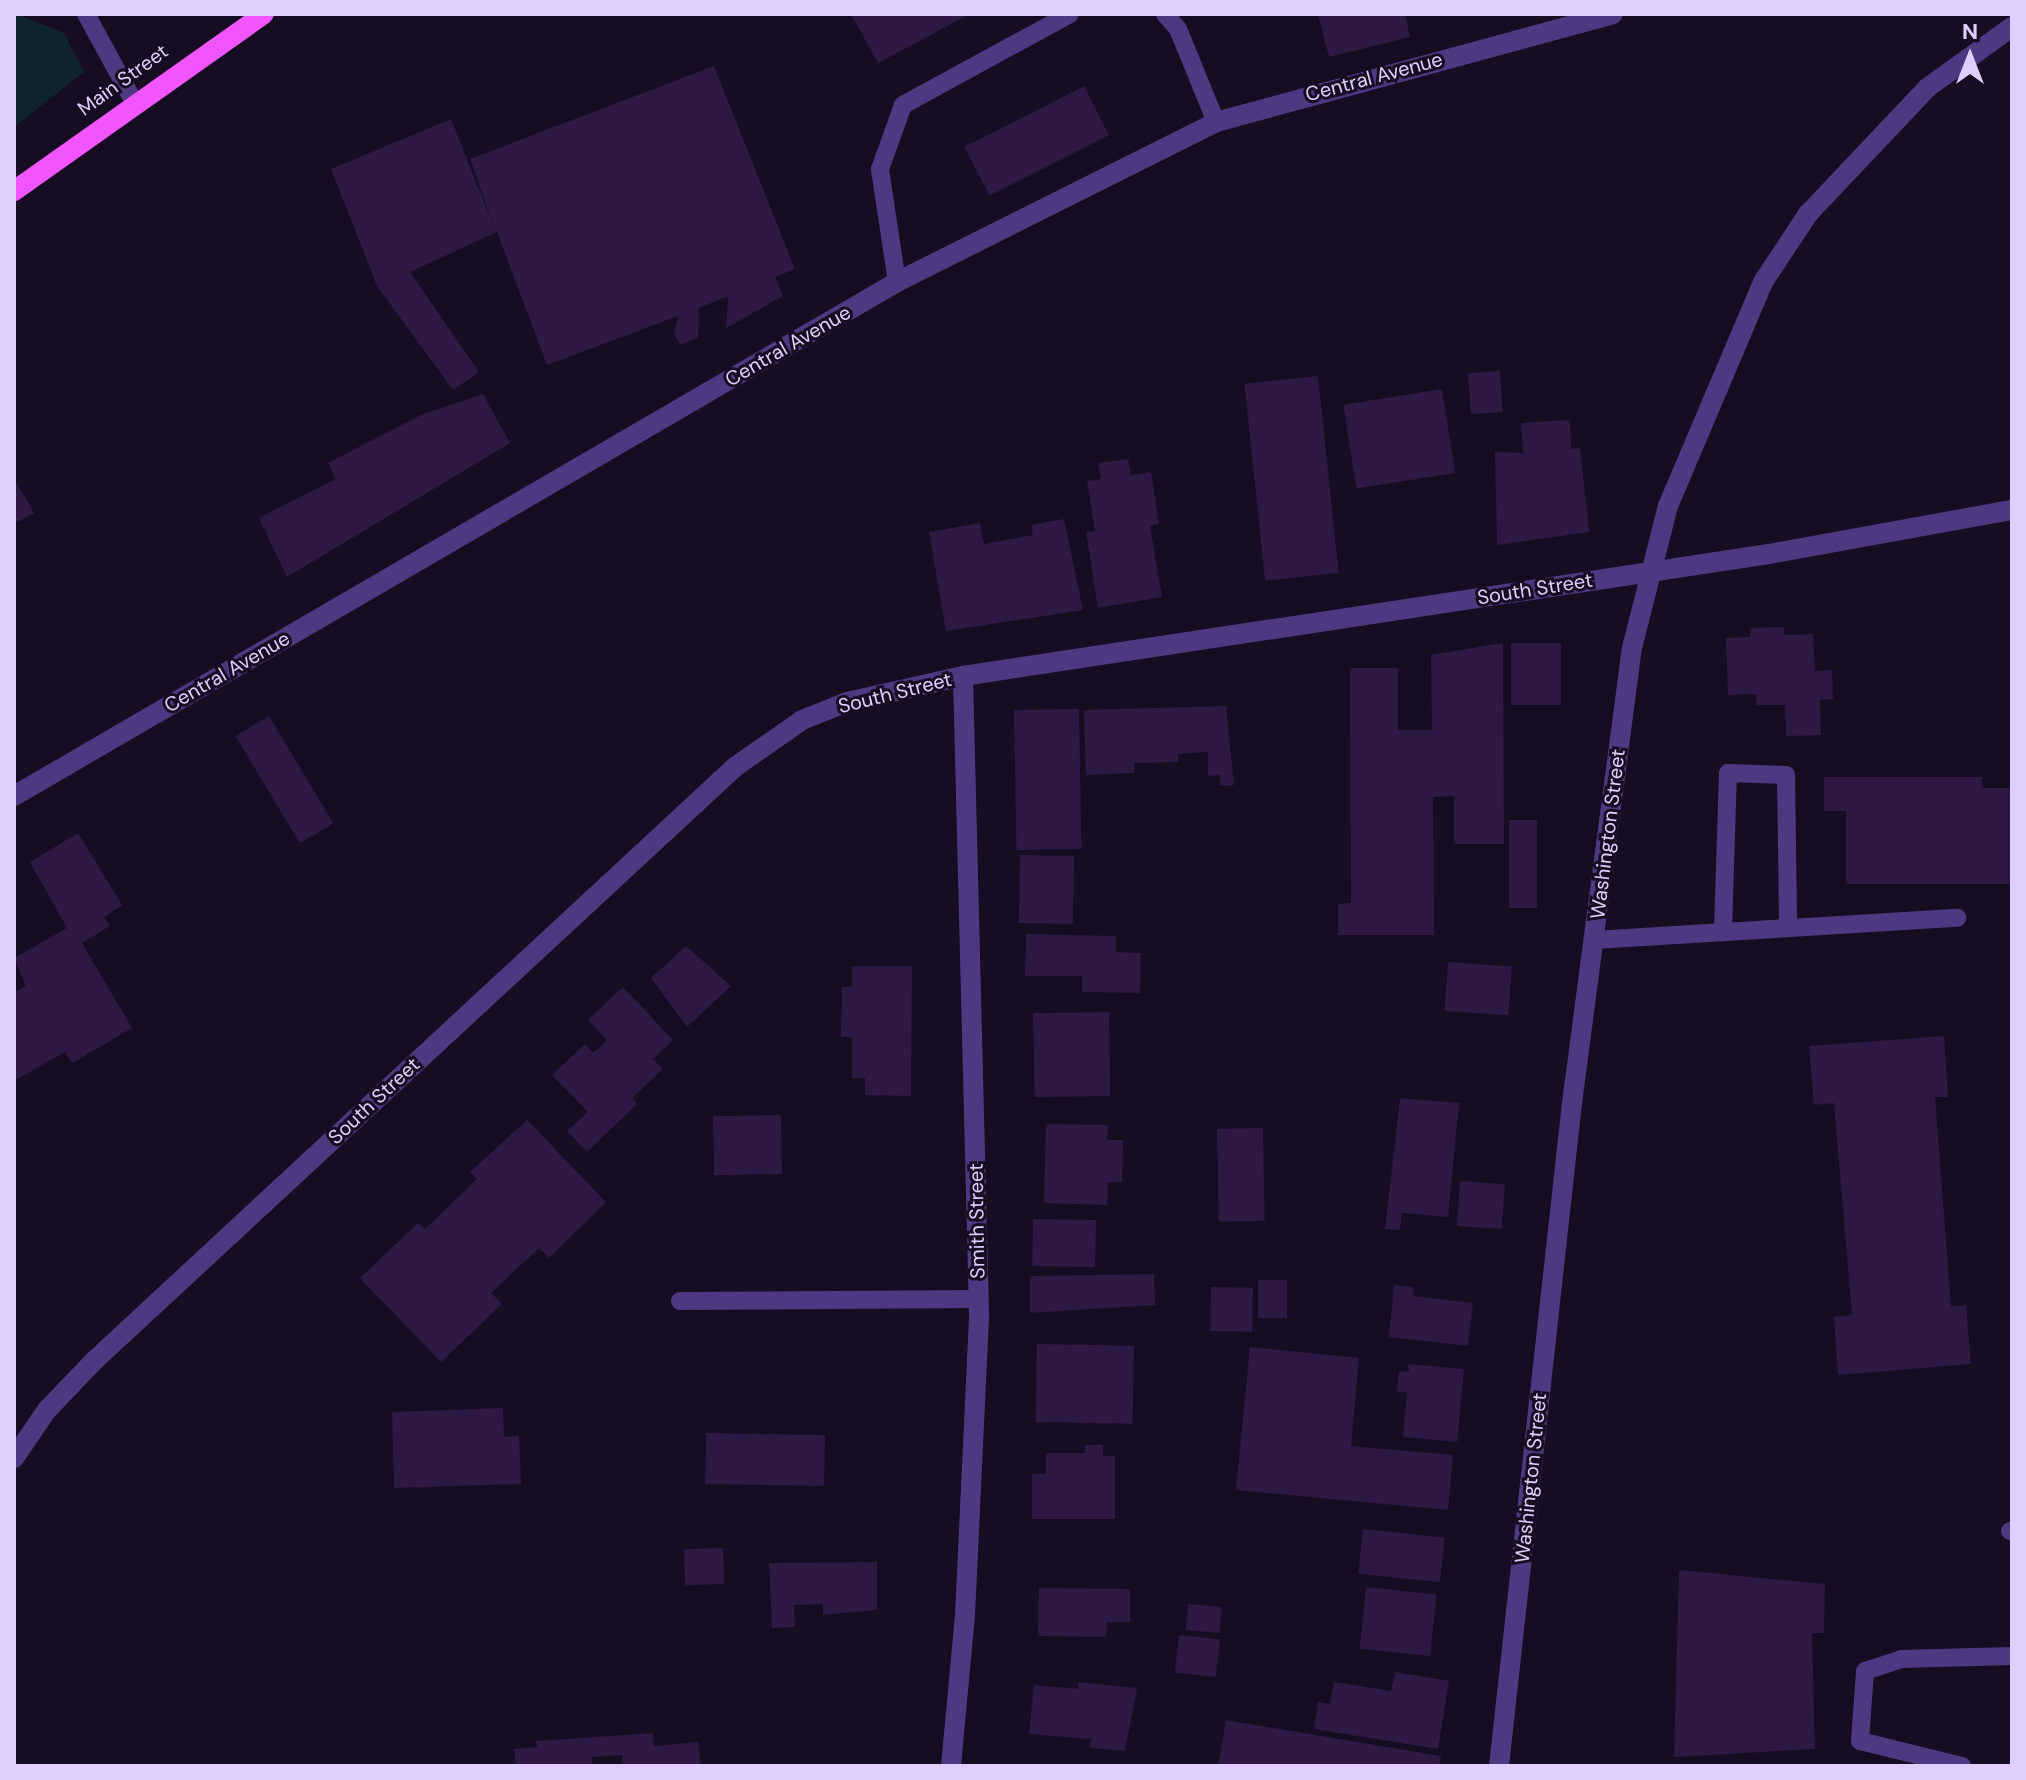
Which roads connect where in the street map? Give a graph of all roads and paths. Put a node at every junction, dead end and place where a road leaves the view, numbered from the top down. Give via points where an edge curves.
1 (86, 14) edge
2 (264, 14) edge
3 (1070, 14) edge
4 (1165, 14) edge
5 (1613, 14) edge
6 (2012, 27) edge
7 (134, 102) junction
8 (1216, 122) junction
9 (14, 191) edge
10 (897, 282) junction
11 (2012, 510) edge
12 (1652, 571) junction
13 (963, 676) junction
14 (14, 796) edge
15 (1957, 918) dead end
16 (1788, 924) junction
17 (1723, 931) junction
18 (1594, 940) junction
19 (979, 1299) junction
20 (680, 1301) dead end
21 (14, 1458) edge
22 (2012, 1656) edge
23 (951, 1766) edge
24 (1499, 1766) edge
25 (1962, 1766) edge

1 - 7 lane
2 - 7 main road, Main Street
3 - 10 lane via 903,105 880,169
4 - 8 lane via 1178,29
5 - 8 street, Central Avenue
6 - 12 street, Washington Street via 1927,88 1850,163 1770,270 1695,432
7 - 9 main road, Main Street
8 - 10 street, Central Avenue
10 - 14 street, Central Avenue
11 - 12 street, South Street
12 - 13 street, South Street
12 - 18 street, Washington Street via 1632,648
13 - 19 street, Smith Street
13 - 21 street, South Street via 847,702 766,741 95,1360 47,1410
15 - 16 lane
16 - 17 lane
16 - 17 lane via 1786,775 1728,773
17 - 18 lane
18 - 24 street, Washington Street
19 - 20 lane
19 - 23 street, Smith Street via 965,1615
22 - 25 lane via 1901,1659 1865,1671 1860,1741

